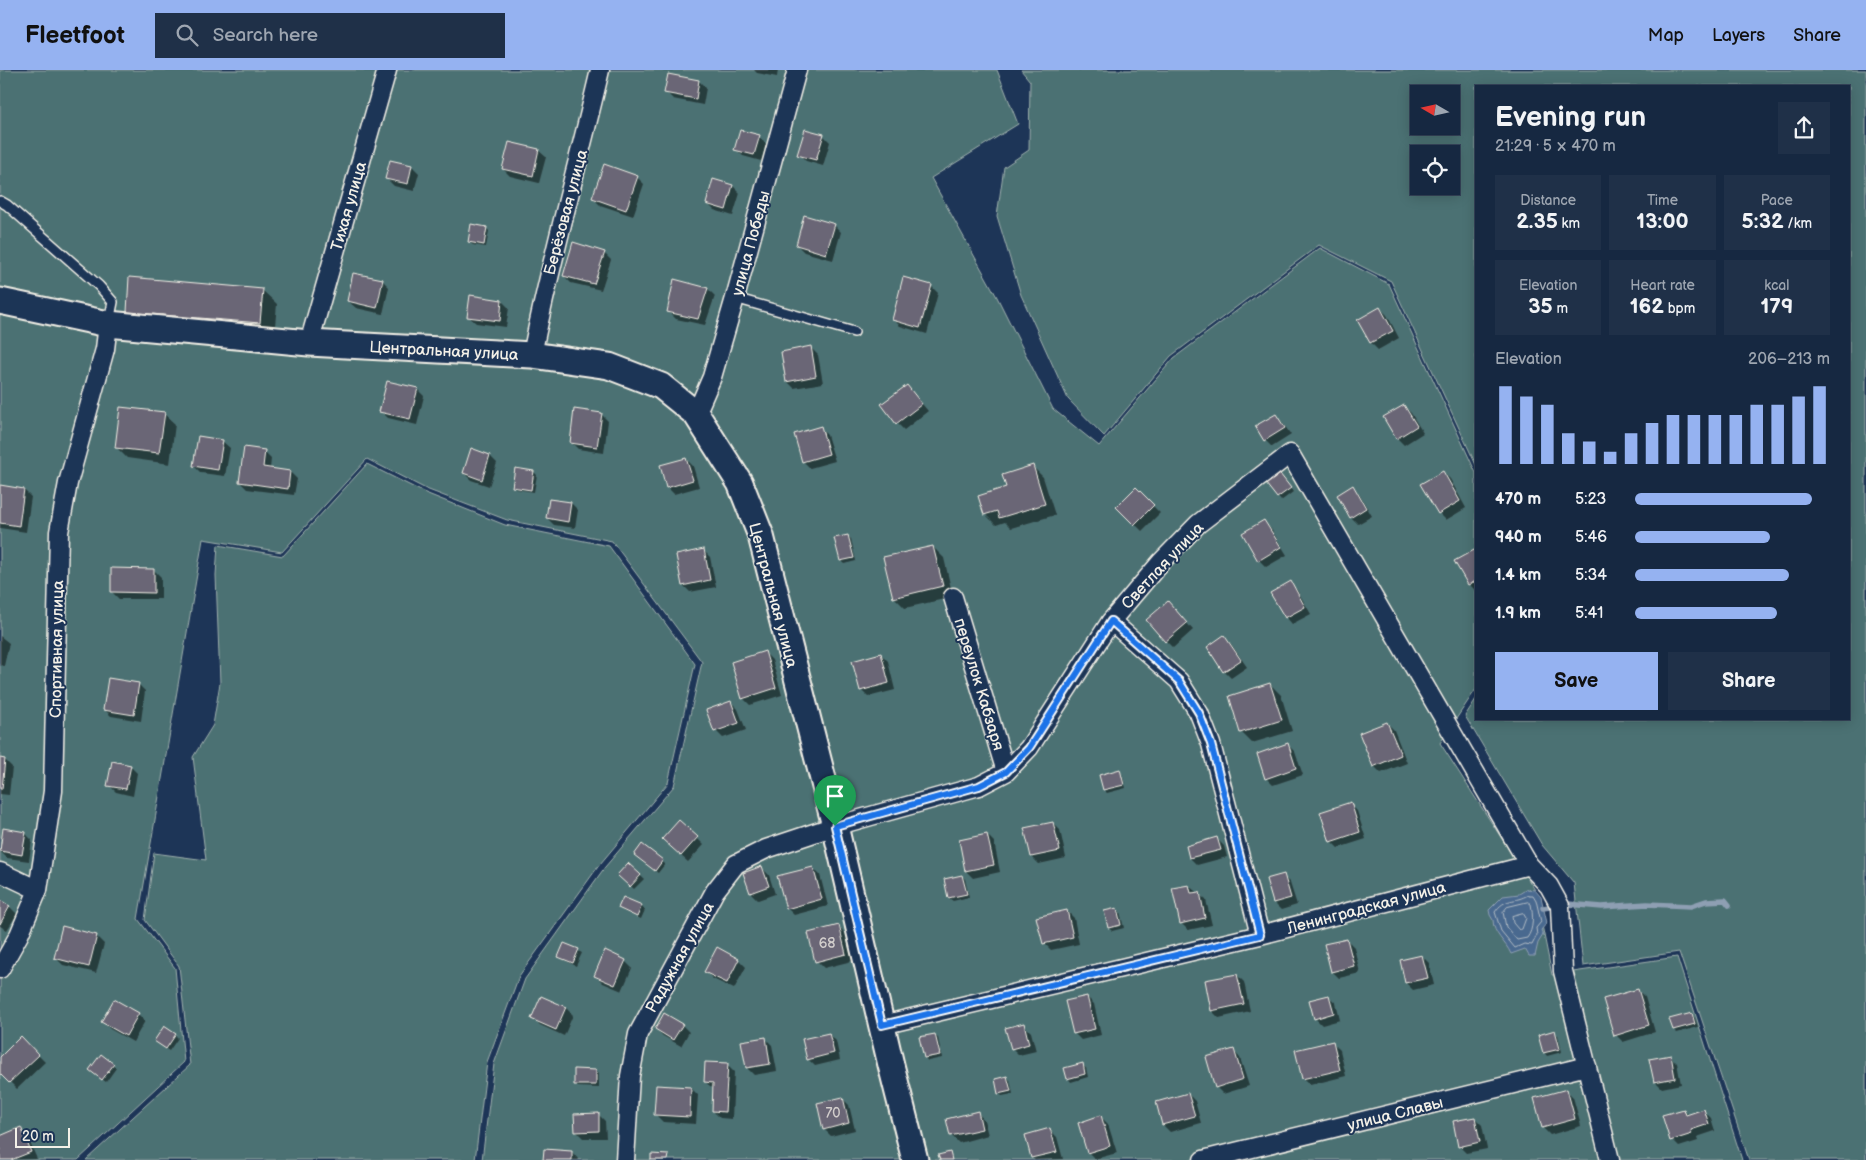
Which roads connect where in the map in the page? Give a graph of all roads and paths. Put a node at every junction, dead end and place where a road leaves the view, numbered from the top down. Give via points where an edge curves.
1 (386, 70) edge
2 (600, 70) edge
3 (797, 70) edge
4 (0, 200) edge
5 (735, 298) junction
6 (0, 301) edge
7 (108, 324) junction
8 (854, 332) dead end
9 (309, 343) junction
10 (532, 355) junction
11 (696, 414) junction
12 (953, 597) dead end
13 (1111, 621) junction
14 (1006, 772) junction
15 (835, 826) junction
16 (1529, 865) junction
17 (0, 872) edge
18 (38, 890) junction
19 (1260, 935) junction
20 (0, 969) edge
21 (882, 1025) junction
22 (1587, 1066) junction
23 (625, 1160) edge
24 (915, 1160) edge
25 (1203, 1160) edge
26 (1610, 1160) edge

1 - 9 street, Тихая улица
2 - 10 street, Берёзовая улица via 546,284
3 - 5 street, улица Победы
4 - 7 lane via 113,302
5 - 8 lane
5 - 11 street, улица Победы via 712,377
6 - 7 street, Центральная улица
7 - 9 street, Центральная улица
7 - 18 street, Спортивная улица via 105,349 68,483 58,532 53,791
9 - 10 street, Центральная улица
10 - 11 street, Центральная улица via 609,366 661,386
11 - 15 street, Центральная улица via 740,483 761,536
12 - 14 street, переулок Кабзаря
13 - 14 street, Светлая улица via 1029,748
13 - 16 street, Светлая улица via 1198,524 1290,454
13 - 19 street via 1179,681 1199,713 1211,744
14 - 15 street, Светлая улица via 979,786
15 - 21 street, Центральная улица
15 - 23 street, Радужная улица via 766,849 736,864 715,891 638,1034 630,1076
16 - 19 street, Ленинградская улица
16 - 22 street via 1550,886 1560,906 1563,971
17 - 18 street
18 - 20 street, Спортивная улица
19 - 21 street, Ленинградская улица
21 - 24 street, Центральная улица
22 - 25 street, улица Славы
22 - 26 street

